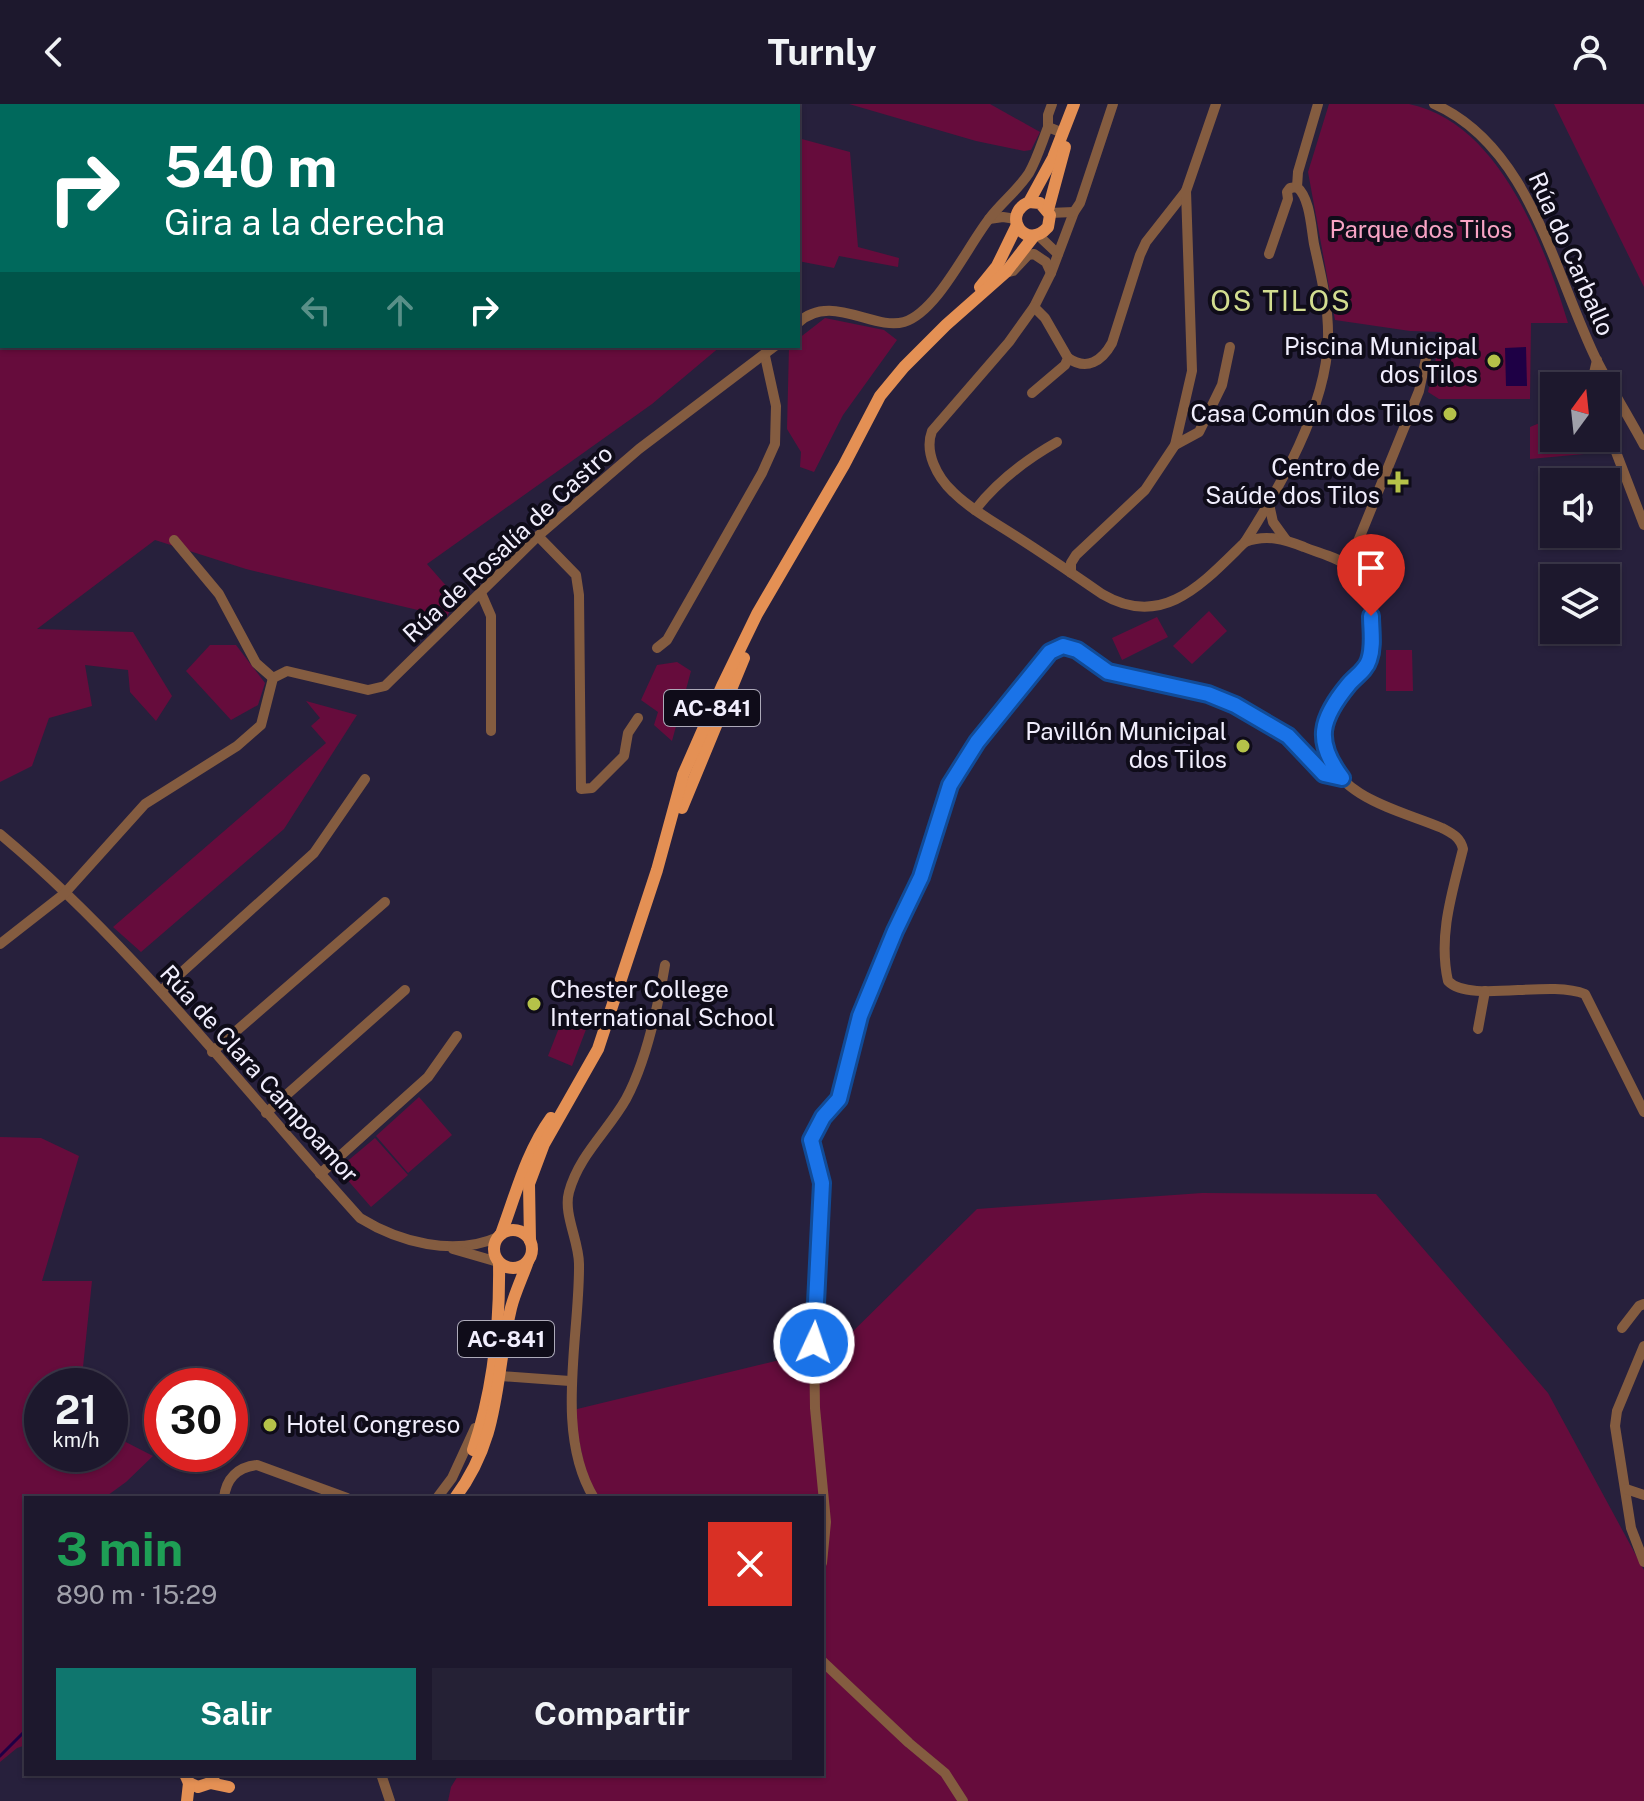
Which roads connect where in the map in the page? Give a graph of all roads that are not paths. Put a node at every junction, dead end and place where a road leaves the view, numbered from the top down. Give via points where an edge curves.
1 (1052, 104) edge
2 (1074, 104) edge
3 (1081, 104) edge
4 (1113, 104) edge
5 (1216, 104) edge
6 (1318, 104) edge
7 (1434, 104) edge
8 (1048, 127) junction
9 (1063, 133) junction
10 (1022, 181) junction
11 (1186, 191) junction
12 (1300, 192) junction
13 (1026, 202) junction
14 (1001, 204) junction
15 (1074, 212) junction
16 (1049, 213) junction
17 (989, 219) junction
18 (1016, 222) junction
19 (1067, 229) junction
20 (1036, 236) junction
21 (1058, 254) junction
22 (1269, 254) dead end
23 (1006, 272) junction
24 (1051, 273) junction
25 (1034, 307) junction
26 (954, 318) junction
27 (800, 321) edge
28 (1230, 347) dead end
29 (773, 348) edge
30 (1428, 349) dead end
31 (765, 356) junction
32 (1068, 358) junction
33 (1597, 360) junction
34 (1594, 372) edge
35 (1032, 393) dead end
36 (1057, 442) dead end
37 (1175, 445) junction
38 (1644, 445) edge
39 (1616, 452) edge
40 (1269, 504) junction
41 (975, 510) junction
42 (1644, 525) edge
43 (538, 536) junction
44 (174, 540) dead end
45 (1286, 540) junction
46 (1245, 542) junction
47 (1348, 566) junction
48 (1071, 573) junction
49 (481, 593) junction
50 (657, 648) dead end
51 (273, 678) junction
52 (638, 718) dead end
53 (491, 731) dead end
54 (1342, 778) junction
55 (365, 779) dead end
56 (0, 834) edge
57 (0, 846) edge
58 (18, 849) junction
59 (64, 894) junction
60 (385, 902) dead end
61 (0, 944) edge
62 (665, 965) dead end
63 (405, 990) dead end
64 (161, 991) junction
65 (1485, 991) junction
66 (1478, 1029) dead end
67 (457, 1036) dead end
68 (212, 1052) junction
69 (578, 1084) junction
70 (1644, 1112) edge
71 (266, 1113) junction
72 (320, 1174) junction
73 (499, 1235) junction
74 (530, 1241) junction
75 (443, 1246) junction
76 (528, 1261) junction
77 (498, 1262) junction
78 (1644, 1304) edge
79 (1622, 1328) dead end
80 (1644, 1346) edge
81 (1641, 1363) edge
82 (496, 1376) junction
83 (570, 1381) junction
84 (1626, 1489) junction
85 (1644, 1495) edge
86 (224, 1496) edge
87 (342, 1496) edge
88 (438, 1496) edge
89 (447, 1496) edge
90 (456, 1496) edge
91 (593, 1496) edge
92 (823, 1496) edge
93 (824, 1501) edge
94 (824, 1542) edge
95 (1644, 1562) edge
96 (824, 1663) edge
97 (382, 1776) edge
98 (198, 1778) edge
99 (187, 1801) edge
100 (200, 1801) edge
101 (390, 1801) edge
102 (963, 1801) edge

1 - 8 street
2 - 9 main road, AC-841
3 - 16 main road, AC-841 via 1060,161
4 - 15 street
5 - 11 street
6 - 12 street via 1298,172
7 - 33 street, Rúa do Carballo via 1474,129 1518,179
8 - 9 street
8 - 10 street
9 - 13 main road, AC-841
10 - 13 street via 1018,194
10 - 14 street
11 - 32 street via 1146,242 1107,352 1086,364
11 - 37 street via 1192,371
12 - 22 street via 1295,203 1288,199
12 - 40 street via 1326,298 1328,344 1306,429
13 - 14 street
13 - 16 main road via 1040,203
13 - 18 main road, AC-841
14 - 17 street
15 - 16 street
15 - 19 street
16 - 19 street
16 - 20 main road, AC-841 via 1046,230
17 - 18 street
17 - 27 street via 930,303 912,319 894,324 829,311
18 - 20 main road via 1026,234
18 - 26 main road, AC-841 via 997,266
19 - 21 street
20 - 21 street
20 - 23 main road, AC-841
21 - 24 street
23 - 24 street via 1034,254
23 - 26 main road, AC-841
24 - 25 street
25 - 32 street
25 - 41 street via 928,441 943,481
26 - 69 main road, AC-841 via 880,396 757,614 683,775 598,1049
28 - 37 street via 1222,385 1199,432
29 - 31 street, Rúa de Rosalía de Castro
30 - 47 street via 1419,391
31 - 43 street, Rúa de Rosalía de Castro via 639,449
31 - 50 street via 776,406 775,444 667,640
32 - 35 street
33 - 34 street
33 - 38 street, Rúa do Carballo
36 - 41 street via 1006,479
37 - 48 street via 1145,490 1076,555
39 - 42 street
40 - 45 street via 1273,522
40 - 46 street
41 - 48 street
43 - 49 street, Rúa de Rosalía de Castro
43 - 52 street via 576,575 581,789 592,788 624,756 628,733
44 - 51 street via 219,594 256,663
45 - 46 street
45 - 47 street
46 - 48 street via 1185,595 1148,608 1120,604
47 - 54 street via 1367,596 1372,647 1366,667 1341,695 1324,732 1328,761
49 - 51 street, Rúa de Rosalía de Castro via 385,686 368,690 287,671
49 - 53 street via 491,616
51 - 59 street via 261,725 145,804
54 - 65 street via 1354,791 1461,841 1445,928 1446,974 1454,987
54 - 92 street via 1324,774 1288,736 1235,705 1108,672 1063,646 1050,652 977,742 950,785 921,877 868,993 839,1099 811,1140 822,1183 814,1343
55 - 64 street via 314,853
56 - 58 street, Rúa de Clara Campoamor
57 - 58 street
58 - 59 street, Rúa de Clara Campoamor
59 - 61 street
59 - 64 street, Rúa de Clara Campoamor
60 - 68 street
62 - 83 street via 654,1024 633,1084 578,1167 567,1196 579,1261
63 - 71 street
64 - 68 street, Rúa de Clara Campoamor
65 - 66 street
65 - 70 street via 1537,988 1585,994
67 - 72 street via 428,1077
68 - 71 street, Rúa de Clara Campoamor
69 - 73 main road, AC-841 via 538,1137
69 - 74 main road, AC-841 via 544,1144 529,1184
71 - 72 street, Rúa de Clara Campoamor
72 - 75 street, Rúa de Clara Campoamor via 360,1218 380,1231
73 - 74 main road via 517,1230
73 - 75 street via 483,1244
73 - 77 main road, AC-841 via 493,1252
74 - 76 main road, AC-841
75 - 77 street
76 - 77 main road via 514,1269
76 - 82 main road, AC-841
77 - 82 main road, AC-841
78 - 79 street
80 - 81 street
81 - 84 street via 1615,1426
82 - 83 street
82 - 88 street via 452,1478
82 - 89 main road, AC-841 via 465,1472
82 - 90 main road, AC-841 via 487,1434
83 - 91 street via 578,1458
84 - 85 street
84 - 95 street via 1631,1528
86 - 87 street via 231,1477 257,1465
93 - 94 street
96 - 102 street via 945,1773
97 - 101 street
98 - 99 main road
98 - 100 main road

